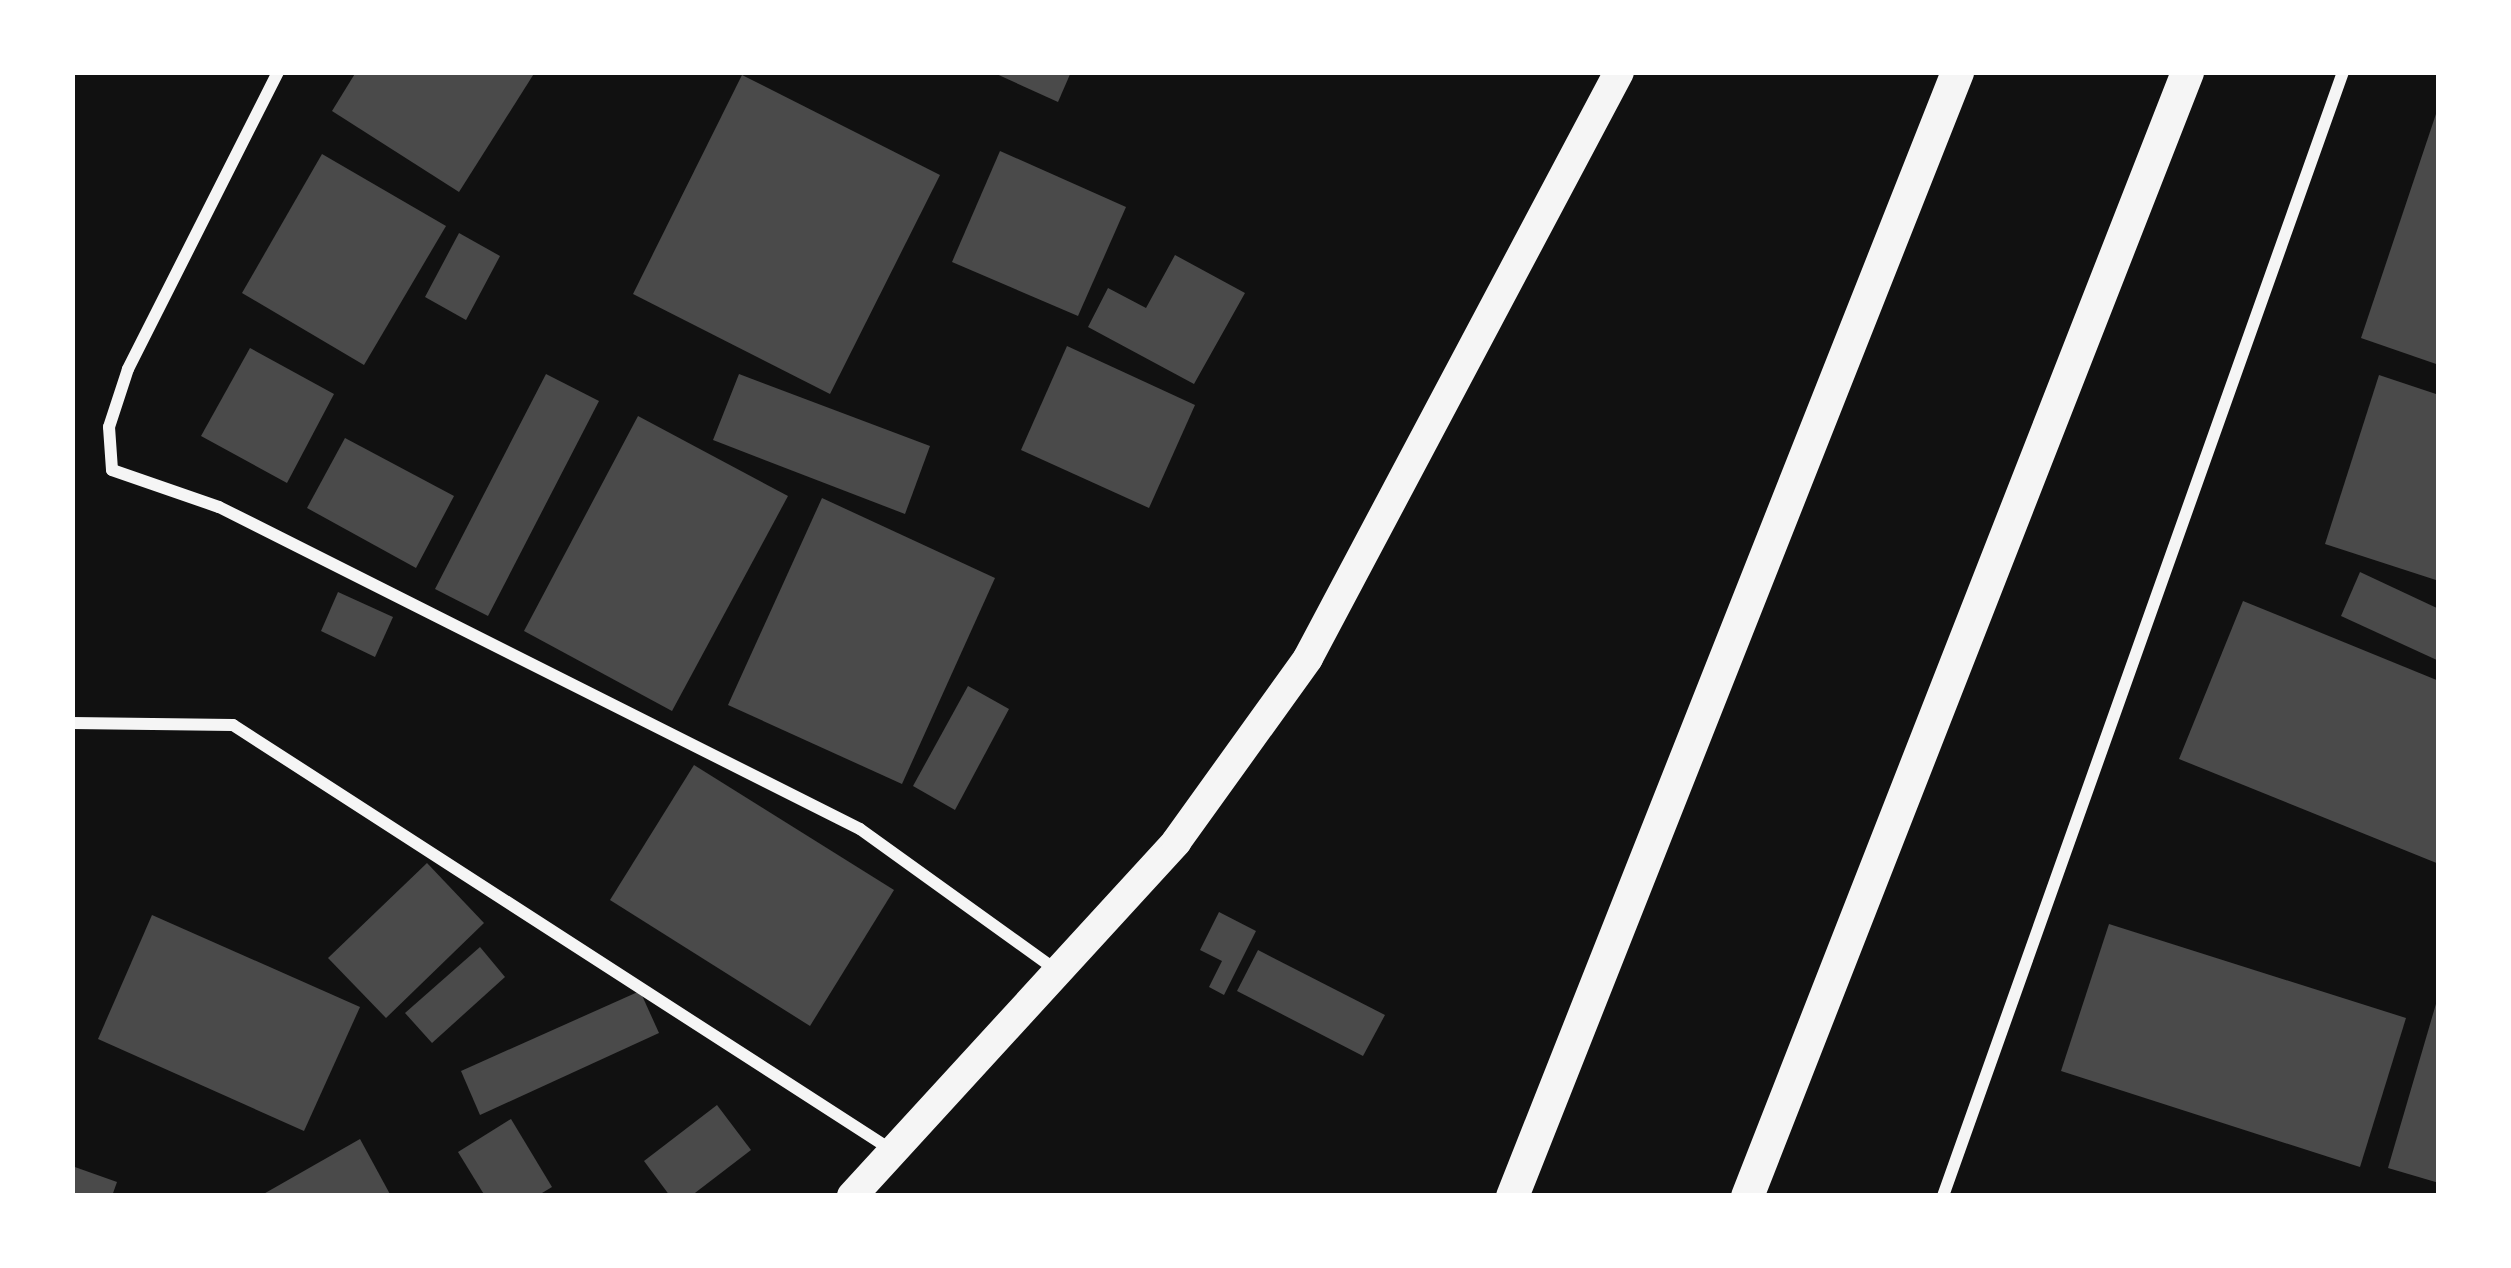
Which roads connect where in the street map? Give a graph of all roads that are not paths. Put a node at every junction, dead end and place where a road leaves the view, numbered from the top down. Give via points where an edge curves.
1 (278, 72) edge
2 (1619, 72) edge
3 (1957, 72) edge
4 (2187, 72) edge
5 (2343, 72) edge
6 (72, 723) edge
7 (1061, 973) junction
8 (896, 1153) junction
9 (851, 1196) edge
10 (1511, 1196) edge
11 (1747, 1196) edge
12 (1943, 1196) edge

1 - 7 street via 128,369 109,427 112,470 219,507 860,829
2 - 7 main road via 1308,658 1176,842
3 - 10 highway
4 - 11 highway
5 - 12 street
6 - 8 street via 232,725
7 - 8 main road
8 - 9 main road

